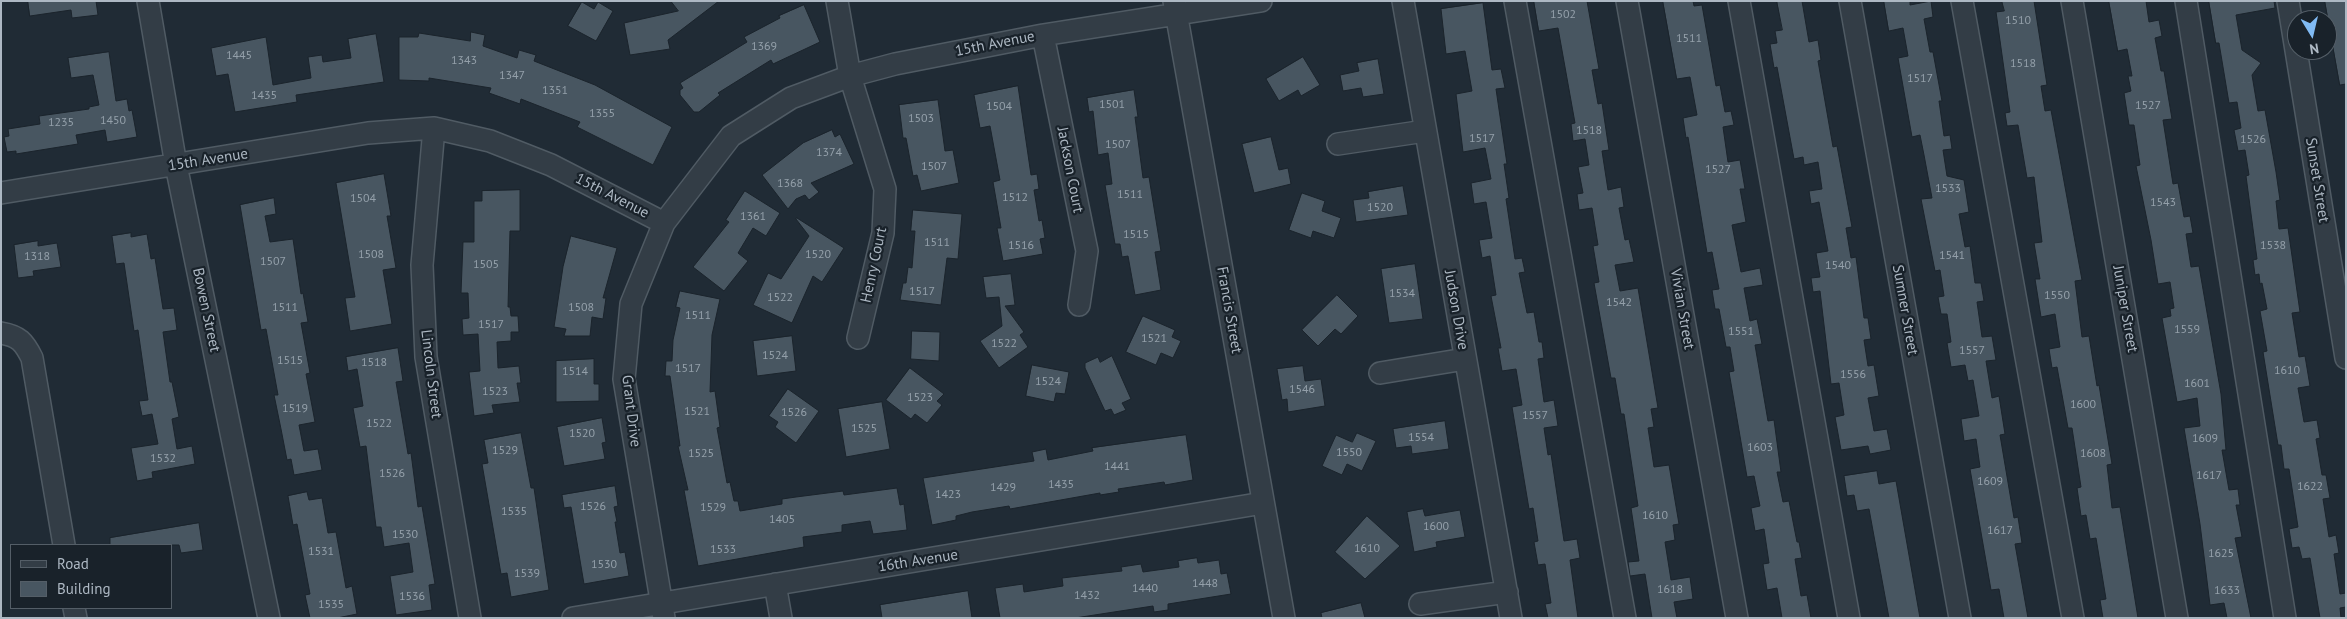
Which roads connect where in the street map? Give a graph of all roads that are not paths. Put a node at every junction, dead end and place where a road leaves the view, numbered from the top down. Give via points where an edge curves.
1 (148, 1) edge
2 (837, 1) edge
3 (1261, 1) edge
4 (1403, 1) edge
5 (1514, 1) edge
6 (1627, 1) edge
7 (1739, 1) edge
8 (1850, 1) edge
9 (1962, 1) edge
10 (2072, 1) edge
11 (2186, 1) edge
12 (2288, 1) edge
13 (1176, 8) edge
14 (1043, 35) junction
15 (850, 76) junction
16 (434, 128) junction
17 (1425, 131) junction
18 (1338, 144) dead end
19 (176, 165) junction
20 (1, 193) edge
21 (664, 222) junction
22 (1079, 305) dead end
23 (1, 333) edge
24 (858, 338) dead end
25 (2346, 358) edge
26 (1465, 359) junction
27 (1380, 373) dead end
28 (1263, 503) junction
29 (64, 544) edge
30 (775, 584) junction
31 (1507, 592) junction
32 (1420, 604) dead end
33 (663, 611) edge
34 (269, 618) edge
35 (470, 618) edge
36 (573, 618) edge
37 (781, 618) edge
38 (1284, 618) edge
39 (1511, 618) edge
40 (1625, 618) edge
41 (1737, 618) edge
42 (1849, 618) edge
43 (1960, 618) edge
44 (2073, 618) edge
45 (2178, 618) edge
46 (2285, 618) edge

1 - 19 street, Bowen Street
2 - 15 street, Henry Court
3 - 13 street, 15th Avenue
4 - 17 street, Judson Drive
5 - 40 street
6 - 41 street, Vivian Street
7 - 42 street
8 - 43 street, Sumner Street
9 - 44 street
10 - 45 street, Juniper Street
11 - 46 street
12 - 25 street, Sunset Street
13 - 14 street, 15th Avenue
13 - 28 street, Francis Street
14 - 15 street, 15th Avenue
14 - 22 street, Jackson Court via 1087,251
15 - 21 street, 15th Avenue via 791,98 731,136
15 - 24 street, Henry Court via 885,189 883,233
16 - 19 street, 15th Avenue via 368,133
16 - 21 street, 15th Avenue via 490,141 551,165
16 - 35 street, Lincoln Street via 422,265 426,357
17 - 18 street
17 - 26 street, Judson Drive
19 - 20 street, 15th Avenue
19 - 34 street, Bowen Street
21 - 33 street, Grant Drive via 631,304 624,380
23 - 29 street via 14,335 24,342 32,358
26 - 27 street
26 - 31 street, Judson Drive
28 - 30 street, 16th Avenue
28 - 38 street, Francis Street
30 - 33 street, 16th Avenue
30 - 37 street
31 - 32 street
31 - 39 street, Judson Drive
33 - 36 street, 16th Avenue

